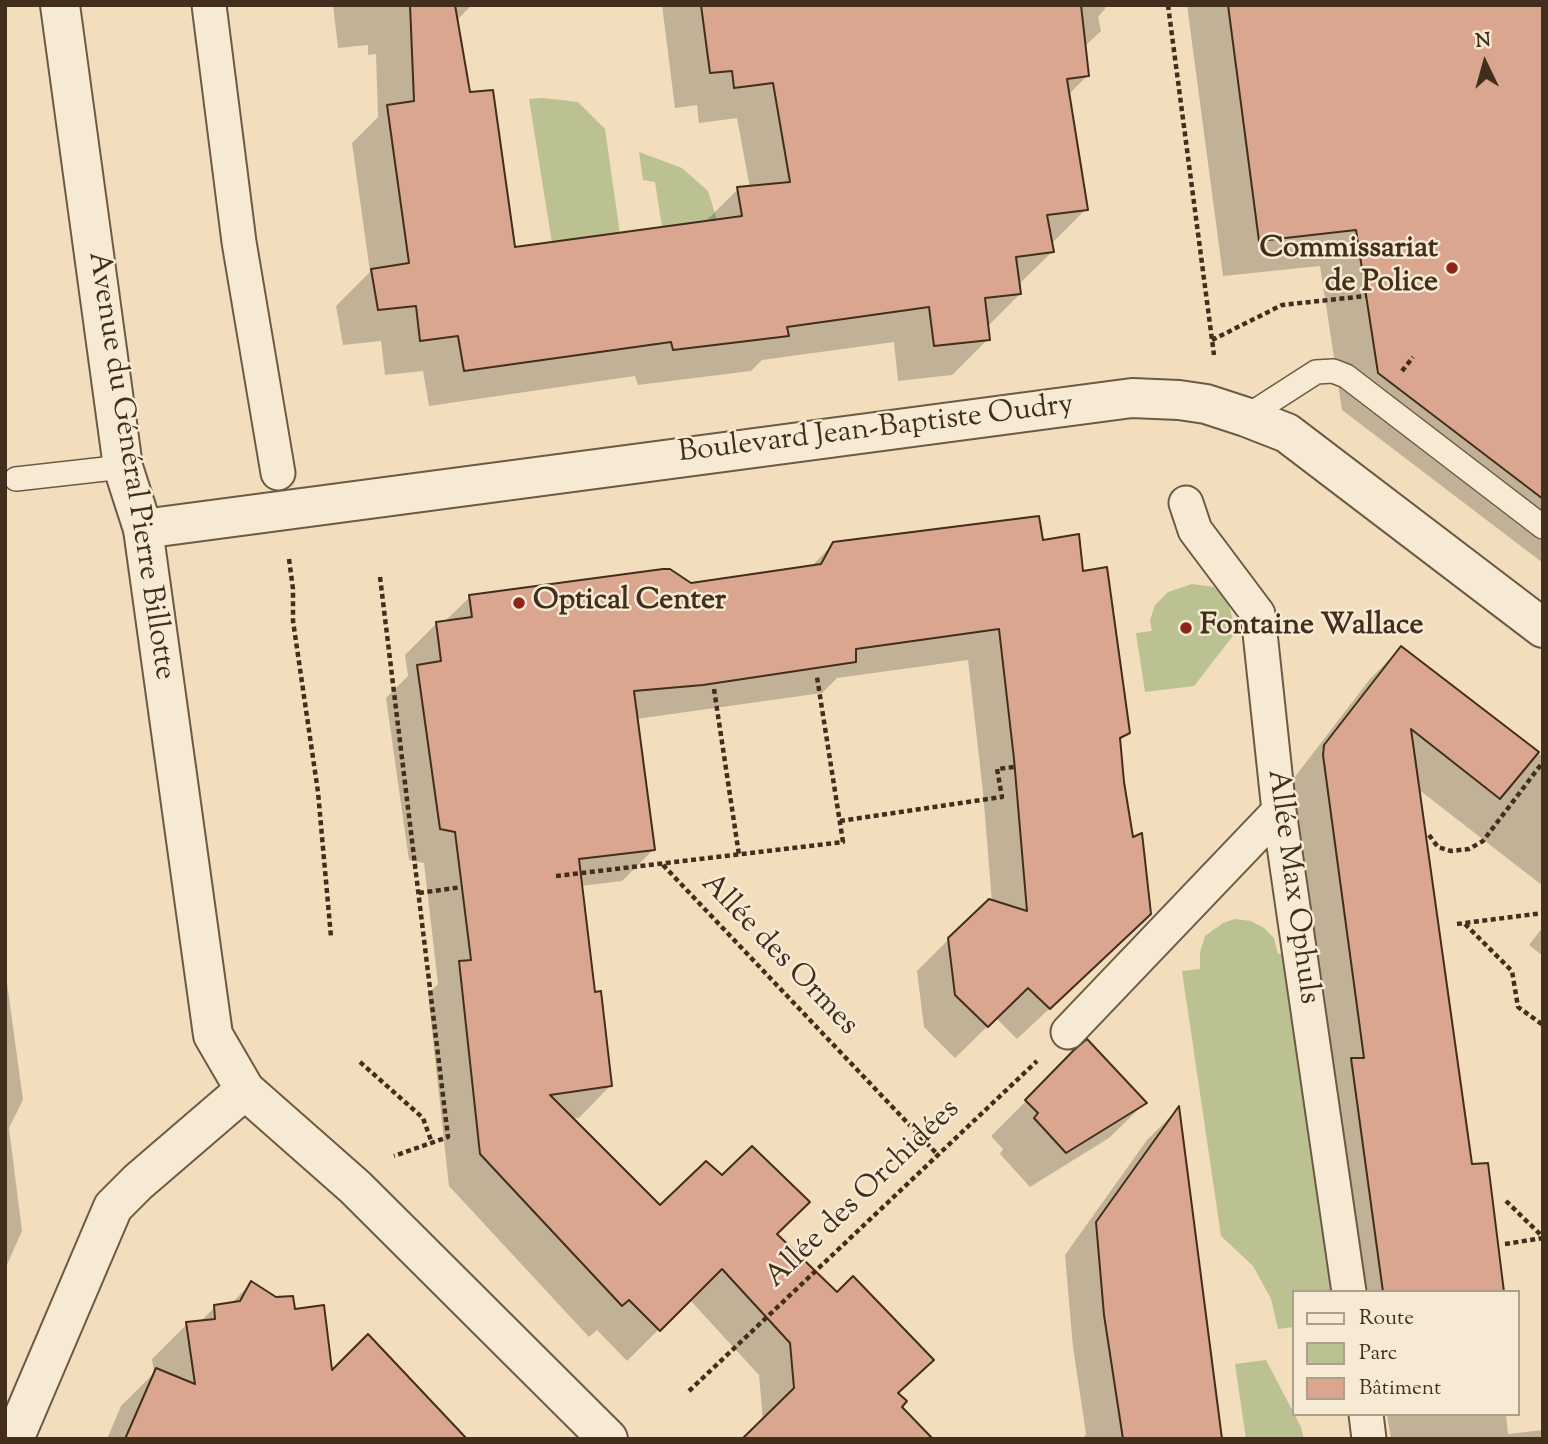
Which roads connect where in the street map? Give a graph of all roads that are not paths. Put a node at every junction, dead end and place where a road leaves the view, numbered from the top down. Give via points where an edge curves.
1 (60, 5) edge
2 (209, 5) edge
3 (1246, 416) junction
4 (123, 467) junction
5 (278, 473) dead end
6 (16, 479) dead end
7 (1186, 503) dead end
8 (1543, 527) edge
9 (143, 529) junction
10 (1543, 628) edge
11 (1279, 811) junction
12 (1068, 1032) road end
13 (245, 1090) junction
14 (1349, 1290) edge
15 (1366, 1416) edge
16 (14, 1439) edge
17 (608, 1439) edge
18 (1369, 1439) edge

1 - 4 street, Avenue du Général Pierre Billotte
2 - 5 street via 239,243
3 - 8 lane via 1317,372 1334,371
3 - 9 street, Boulevard Jean-Baptiste Oudry via 1206,404 1132,398
3 - 10 street, Boulevard Jean-Baptiste Oudry via 1287,433
4 - 6 lane
4 - 9 street, Avenue du Général Pierre Billotte
7 - 11 street, Allée Max Ophuls via 1195,530 1258,614
9 - 13 street, Avenue du Général Pierre Billotte via 213,1035
11 - 12 street
11 - 14 street, Allée Max Ophuls
13 - 16 street via 113,1208
13 - 17 street via 355,1187
15 - 18 street

